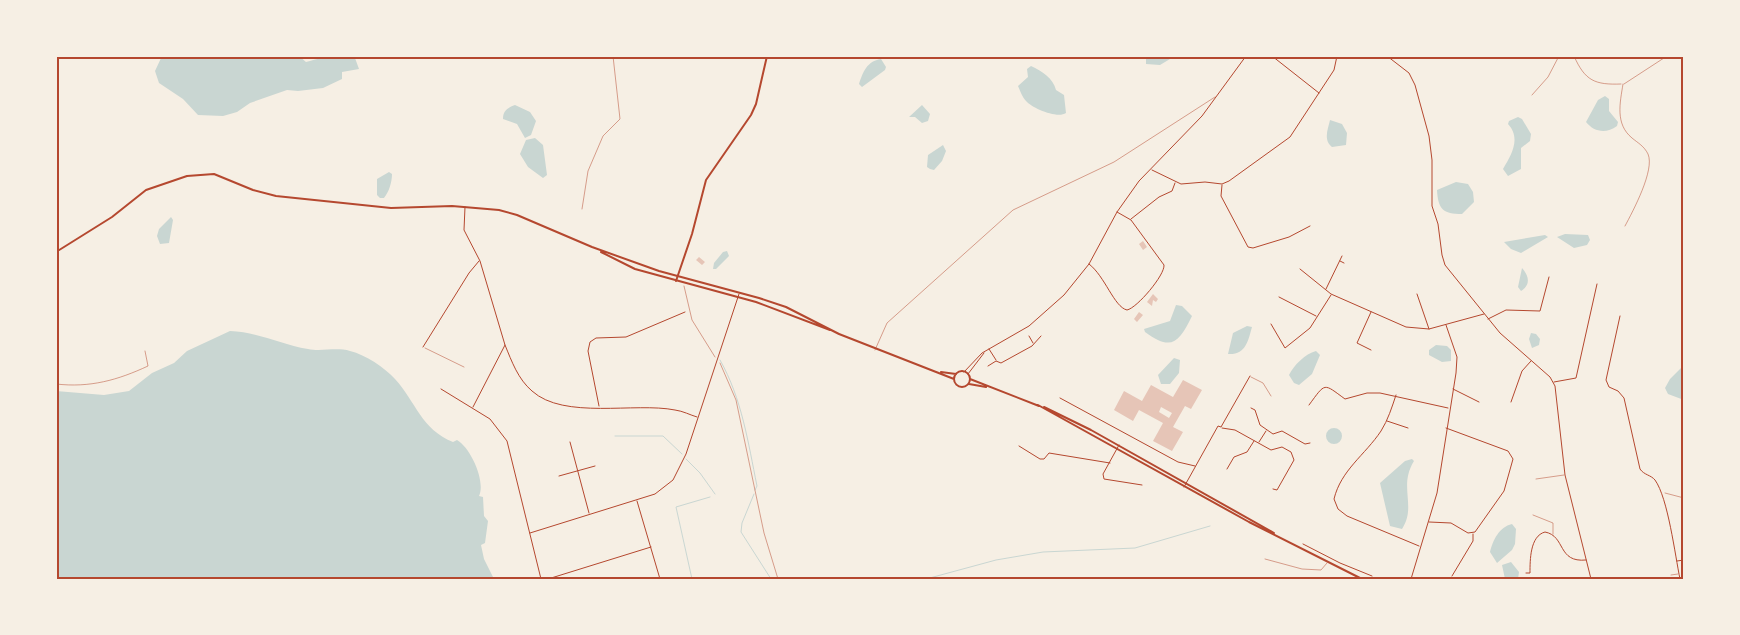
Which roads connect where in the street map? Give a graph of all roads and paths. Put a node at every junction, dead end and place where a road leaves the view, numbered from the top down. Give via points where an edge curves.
1 (613, 56) edge
2 (767, 56) edge
3 (1246, 56) edge
4 (1272, 56) edge
5 (1337, 56) edge
6 (1387, 56) edge
7 (1560, 56) edge
8 (1574, 56) edge
9 (1667, 56) edge
10 (1623, 84) junction
11 (1319, 93) junction
12 (1532, 95) dead end
13 (1218, 96) junction
14 (1151, 170) junction
15 (1175, 183) junction
16 (1222, 184) junction
17 (465, 206) junction
18 (582, 209) dead end
19 (1117, 212) junction
20 (1131, 220) junction
21 (1310, 226) dead end
22 (1625, 226) dead end
23 (592, 247) junction
24 (56, 252) edge
25 (1342, 256) dead end
26 (480, 261) junction
27 (1340, 261) junction
28 (1344, 263) dead end
29 (1089, 264) junction
30 (1300, 268) dead end
31 (677, 276) junction
32 (1549, 277) dead end
33 (676, 281) junction
34 (1597, 284) dead end
35 (684, 286) dead end
36 (1325, 290) junction
37 (740, 292) junction
38 (1331, 294) junction
39 (1417, 294) dead end
40 (738, 297) junction
41 (1279, 297) dead end
42 (686, 312) dead end
43 (1371, 312) junction
44 (1484, 314) junction
45 (1620, 316) dead end
46 (1317, 317) junction
47 (1488, 319) junction
48 (1271, 324) dead end
49 (1446, 325) junction
50 (1429, 329) junction
51 (840, 334) junction
52 (1029, 336) dead end
53 (1041, 336) dead end
54 (1034, 344) junction
55 (505, 345) junction
56 (424, 347) joint
57 (989, 349) junction
58 (875, 350) junction
59 (1371, 350) dead end
60 (145, 351) dead end
61 (984, 352) junction
62 (718, 360) junction
63 (996, 360) junction
64 (1530, 361) junction
65 (988, 366) dead end
66 (464, 367) dead end
67 (938, 371) junction
68 (964, 372) junction
69 (956, 374) junction
70 (968, 374) junction
71 (1250, 376) joint
72 (954, 379) junction
73 (970, 379) junction
74 (1554, 382) junction
75 (56, 384) edge
76 (969, 384) junction
77 (987, 387) junction
78 (441, 389) dead end
79 (1453, 389) junction
80 (1396, 395) junction
81 (1271, 396) dead end
82 (1060, 398) dead end
83 (1479, 402) dead end
84 (1511, 402) dead end
85 (1038, 405) junction
86 (1309, 405) dead end
87 (473, 407) junction
88 (600, 407) junction
89 (1251, 408) dead end
90 (1450, 408) junction
91 (698, 417) junction
92 (1387, 421) junction
93 (1221, 427) junction
94 (1408, 428) dead end
95 (1446, 428) junction
96 (1266, 430) junction
97 (1254, 441) junction
98 (570, 442) dead end
99 (1258, 443) junction
100 (1310, 443) dead end
101 (1119, 445) junction
102 (1019, 446) dead end
103 (1117, 450) junction
104 (1110, 463) junction
105 (1225, 465) dead end
106 (595, 466) dead end
107 (1196, 466) junction
108 (578, 471) junction
109 (1565, 475) junction
110 (559, 476) dead end
111 (1536, 479) dead end
112 (1187, 483) junction
113 (1142, 485) dead end
114 (1184, 487) junction
115 (1273, 489) dead end
116 (1664, 493) dead end
117 (1684, 498) edge
118 (637, 500) junction
119 (590, 514) junction
120 (1533, 515) dead end
121 (1428, 522) junction
122 (530, 533) junction
123 (1473, 533) junction
124 (1553, 535) junction
125 (1278, 536) junction
126 (1303, 544) dead end
127 (1420, 546) junction
128 (651, 547) junction
129 (1313, 548) junction
130 (1310, 554) junction
131 (1264, 558) dead end
132 (1587, 560) junction
133 (1684, 560) edge
134 (1676, 561) junction
135 (1327, 563) junction
136 (1526, 573) dead end
137 (1679, 574) junction
138 (1671, 575) dead end
139 (1372, 576) dead end
140 (1452, 576) dead end
141 (540, 579) edge
142 (548, 579) edge
143 (660, 579) edge
144 (778, 579) edge
145 (1362, 579) edge
146 (1411, 579) edge
147 (1591, 579) edge
148 (1680, 579) edge

1 - 18 path via 620,119 602,136 588,171
2 - 31 main road via 751,115 706,180
3 - 13 street
4 - 11 street
5 - 11 street via 1334,70
6 - 44 street via 1409,73 1415,85 1432,154 1432,206 1443,260
7 - 12 path via 1548,78
8 - 10 path via 1589,79 1603,85
9 - 10 path
10 - 22 path via 1619,110 1622,126 1649,156 1645,181
11 - 16 street via 1285,143
13 - 14 street
13 - 58 lane via 1121,158 1009,213 887,323
14 - 15 street
14 - 19 street
15 - 16 street
15 - 20 street via 1172,191
16 - 21 street via 1221,196 1248,247 1289,237
17 - 23 main road via 517,215
17 - 24 main road via 391,208 276,196 225,177 201,173 146,190 112,217
17 - 26 street via 464,230
19 - 20 street
19 - 29 street
20 - 29 street via 1164,265 1135,306 1127,310 1119,306 1101,275
23 - 31 main road
23 - 33 main road via 635,269
25 - 27 street
26 - 55 street
26 - 56 street via 469,273
27 - 28 street
27 - 36 street
29 - 57 street via 1064,296 1042,316
30 - 36 street
31 - 33 main road
31 - 37 main road
32 - 47 street via 1540,311 1506,310
33 - 40 main road
34 - 74 street via 1576,378
35 - 62 path via 692,320
36 - 38 street
37 - 40 street
37 - 51 main road via 786,307
38 - 43 street
38 - 46 street
39 - 50 street
40 - 51 main road
40 - 62 street
41 - 46 street
42 - 88 street via 626,337 596,338 590,342 588,351
43 - 50 street via 1406,327
43 - 59 street via 1357,343
44 - 47 street
44 - 49 street
45 - 134 street via 1606,380 1609,387 1624,398 1640,468 1654,479 1662,496
46 - 48 street via 1305,334 1285,348
47 - 64 street
49 - 50 street
49 - 79 street via 1457,357
51 - 58 main road
52 - 54 street
53 - 54 street
54 - 63 street via 1001,363
55 - 87 street
55 - 88 street via 518,374 537,395 556,404
56 - 66 path
57 - 61 street
57 - 63 street
58 - 67 main road
60 - 75 path via 148,366 100,384
61 - 68 street
61 - 70 street
62 - 91 street
62 - 144 path via 736,400 764,534
63 - 65 street
64 - 74 street
64 - 84 street via 1522,371
67 - 69 main road
67 - 72 main road
68 - 69 main road
68 - 70 main road
69 - 72 main road
70 - 73 main road
71 - 81 lane via 1263,383
71 - 93 street
72 - 76 main road via 961,387
73 - 76 main road
73 - 77 main road
74 - 109 street
76 - 77 main road
77 - 85 main road
78 - 87 street
79 - 83 street
79 - 90 street
80 - 86 street via 1367,393 1345,399 1328,387 1320,390
80 - 90 street
80 - 92 street
82 - 107 street via 1178,462
85 - 101 main road via 1060,413
85 - 103 main road
87 - 122 street via 497,426 507,441
88 - 91 street via 674,410
89 - 96 street
90 - 95 street
91 - 118 street via 673,480 655,494
92 - 94 street
92 - 127 street via 1349,467 1335,494 1334,503 1338,510 1360,524 1392,533
93 - 97 street via 1235,430
93 - 107 street via 1218,426
95 - 121 street
95 - 123 street via 1508,451 1512,456 1504,491
96 - 99 street
96 - 100 street via 1273,434 1282,431 1305,444
97 - 99 street
97 - 105 street via 1249,451 1234,457 1228,468
98 - 108 street
99 - 115 street via 1271,450 1282,447 1291,452 1294,460 1277,490
101 - 103 street
101 - 112 main road
102 - 104 street via 1040,459 1049,453
103 - 104 street
103 - 114 main road
104 - 113 street via 1103,474 1104,479
106 - 108 street
107 - 112 street
108 - 110 street
108 - 119 street
109 - 111 lane
109 - 132 street
112 - 114 street
112 - 125 main road
114 - 125 main road
116 - 117 path
118 - 119 street
118 - 128 street
119 - 122 street
120 - 124 lane via 1553,523
121 - 123 street via 1451,523
121 - 127 street
122 - 141 street
123 - 140 street via 1473,541
124 - 132 street via 1569,558
124 - 136 street via 1545,532 1537,537 1530,573
125 - 130 main road
126 - 129 street
127 - 146 street
128 - 142 street
128 - 143 street
129 - 130 street
129 - 139 street
130 - 135 main road
131 - 135 lane via 1321,570
132 - 147 street
133 - 134 street
134 - 137 street
135 - 145 main road
137 - 138 lane
137 - 148 street

